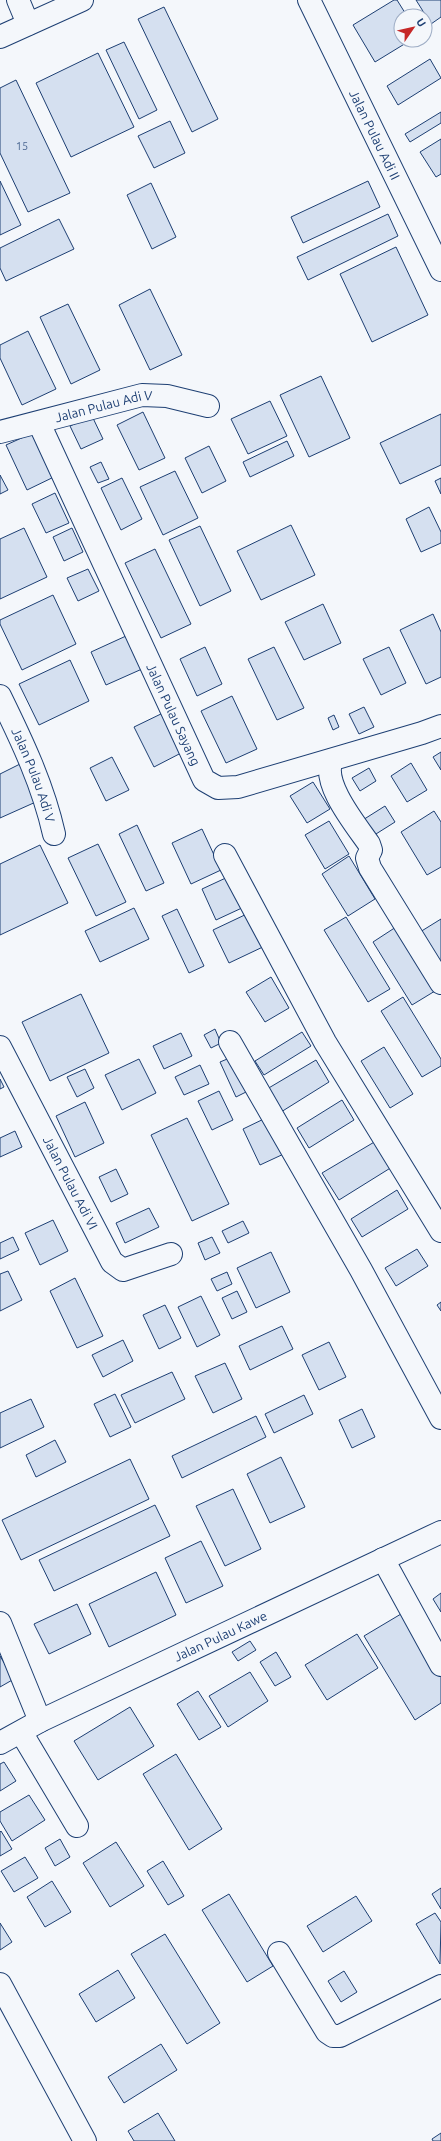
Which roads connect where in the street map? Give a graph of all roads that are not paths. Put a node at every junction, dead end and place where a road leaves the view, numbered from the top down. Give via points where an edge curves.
1 (18, 0) edge
2 (82, 0) edge
3 (309, 0) edge
4 (28, 24) junction
5 (0, 37) edge
6 (441, 270) edge
7 (208, 406) dead end
8 (40, 423) junction
9 (0, 432) edge
10 (0, 696) edge
11 (441, 726) edge
12 (332, 760) junction
13 (54, 834) dead end
14 (226, 855) dead end
15 (441, 983) edge
16 (230, 1042) dead end
17 (0, 1047) edge
18 (441, 1231) edge
19 (170, 1254) dead end
20 (441, 1418) edge
21 (441, 1532) edge
22 (383, 1560) junction
23 (0, 1623) edge
24 (441, 1665) edge
25 (40, 1721) junction
26 (21, 1732) junction
27 (0, 1743) edge
28 (78, 1826) dead end
29 (279, 1953) dead end
30 (0, 1984) edge
31 (441, 1986) edge
32 (85, 2141) edge

1 - 4 street
2 - 4 street
3 - 6 street, Jalan Pulau Adi II
4 - 5 street
7 - 8 street, Jalan Pulau Adi V via 167,396 142,395
8 - 9 street, Jalan Pulau Adi V
8 - 12 street, Jalan Pulau Sayang via 204,780 218,788 238,787
10 - 13 street, Jalan Pulau Adi V via 34,769
11 - 12 street, Jalan Pulau Sayang
12 - 15 street via 329,769 332,785 369,844 371,850 367,858 370,868
14 - 18 street via 325,1042
16 - 20 street
17 - 19 street, Jalan Pulau Adi VI via 112,1262 123,1270
21 - 22 street, Jalan Pulau Kawe
22 - 24 street
22 - 25 street, Jalan Pulau Kawe
23 - 25 street
25 - 26 street, Jalan Pulau Kawe
26 - 27 street, Jalan Pulau Kawe
26 - 28 street
29 - 31 street via 327,2032 333,2036 340,2036
30 - 32 street

